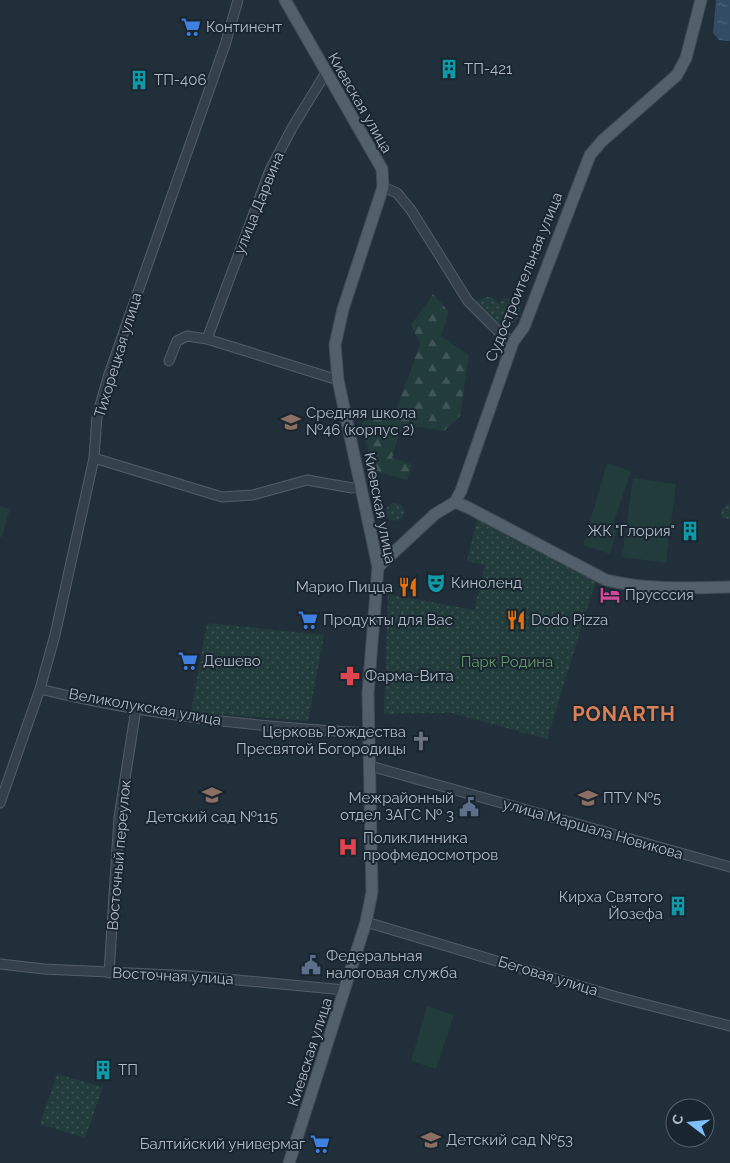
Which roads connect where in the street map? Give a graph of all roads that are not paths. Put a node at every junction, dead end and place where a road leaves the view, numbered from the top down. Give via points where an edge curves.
1 (238, 0) edge
2 (285, 0) edge
3 (701, 0) edge
4 (325, 74) junction
5 (383, 187) junction
6 (207, 339) junction
7 (513, 342) junction
8 (169, 361) dead end
9 (338, 380) junction
10 (94, 458) junction
11 (361, 486) junction
12 (455, 502) junction
13 (378, 567) junction
14 (730, 587) edge
15 (40, 689) junction
16 (136, 709) junction
17 (369, 733) junction
18 (370, 766) junction
19 (0, 803) edge
20 (730, 867) edge
21 (366, 922) junction
22 (0, 964) edge
23 (109, 973) junction
24 (345, 990) junction
25 (730, 1026) edge
26 (289, 1163) edge

1 - 10 street, Тихорецкая улица via 226,44 109,374 97,416
2 - 4 main road, Киевская улица
3 - 7 main road, Судостроительная улица via 686,58 677,75 602,140 590,155 524,327
4 - 5 main road, Киевская улица via 382,169
4 - 6 street, улица Дарвина via 270,170
5 - 7 street via 397,193 411,210 468,301
5 - 9 main road, Киевская улица via 343,309 335,353
6 - 8 street via 187,336 178,341
6 - 9 street
7 - 12 main road, Судостроительная улица
9 - 11 main road, Киевская улица
10 - 11 street via 222,497 253,495 307,480 352,488
10 - 15 street, Тихорецкая улица
11 - 13 main road, Киевская улица
12 - 13 main road via 435,514
12 - 14 main road via 606,580 630,586
13 - 17 main road, Киевская улица via 368,693
15 - 16 street, Великолукская улица
15 - 19 street, Тихорецкая улица
16 - 17 street, Великолукская улица via 264,726
16 - 23 street, Восточный переулок via 120,817
17 - 18 main road, Киевская улица
18 - 20 street, улица Маршала Новикова
18 - 21 main road, Киевская улица via 372,892
21 - 24 main road, Киевская улица
21 - 25 street, Беговая улица via 660,1009
22 - 23 street, Восточная улица
23 - 24 street, Восточная улица via 194,976
24 - 26 main road, Киевская улица

